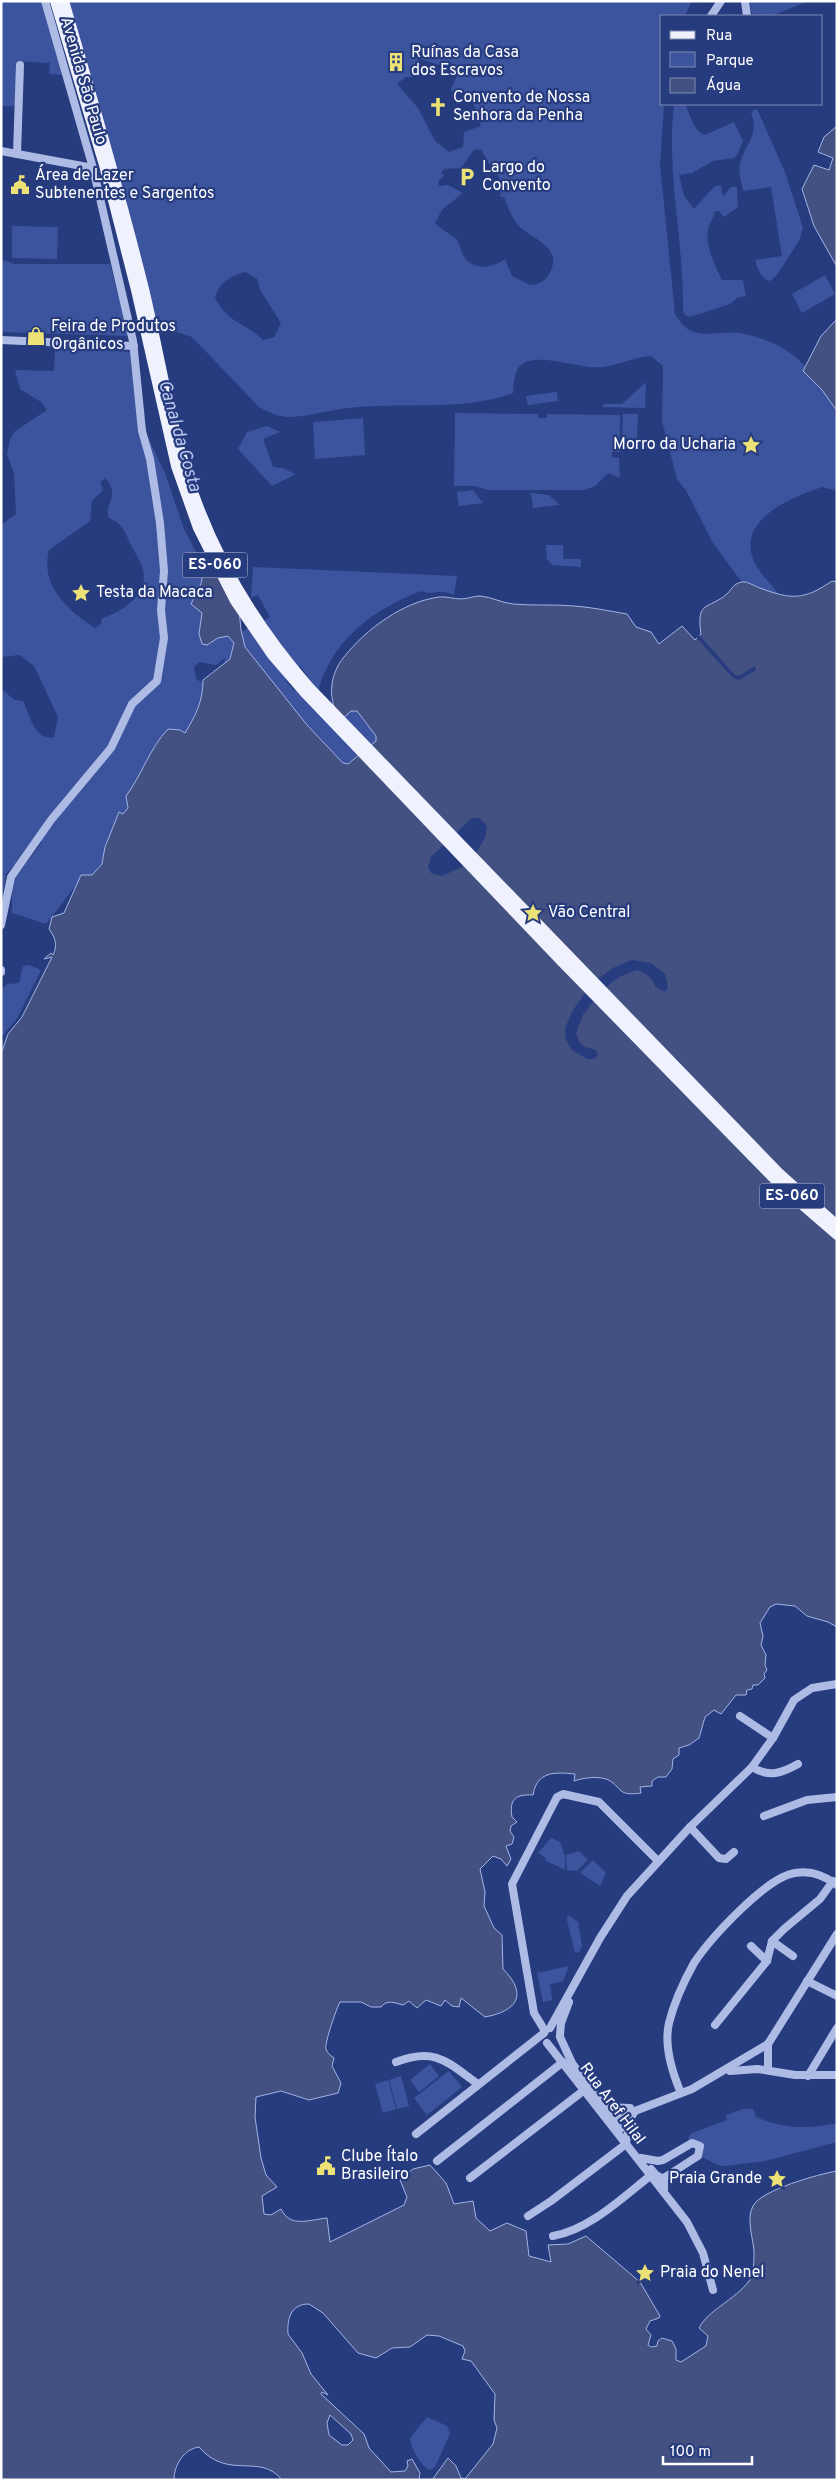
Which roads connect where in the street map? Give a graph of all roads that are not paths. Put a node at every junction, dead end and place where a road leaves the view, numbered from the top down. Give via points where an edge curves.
1 (45, 1) edge
2 (55, 1) edge
3 (64, 1) edge
4 (721, 1) edge
5 (745, 2) edge
6 (712, 15) edge
7 (747, 15) edge
8 (20, 64) dead end
9 (1, 151) edge
10 (17, 154) junction
11 (93, 168) junction
12 (1, 340) edge
13 (134, 346) junction
14 (1, 925) edge
15 (837, 1225) edge
16 (837, 1235) edge
17 (837, 1684) edge
18 (740, 1716) dead end
19 (773, 1738) junction
20 (798, 1764) dead end
21 (752, 1767) junction
22 (837, 1798) edge
23 (764, 1816) dead end
24 (690, 1827) junction
25 (734, 1852) dead end
26 (658, 1861) junction
27 (835, 1883) edge
28 (837, 1934) edge
29 (772, 1941) junction
30 (751, 1946) dead end
31 (793, 1956) dead end
32 (767, 1960) junction
33 (806, 1982) junction
34 (574, 1985) junction
35 (837, 1996) edge
36 (715, 2025) dead end
37 (837, 2028) edge
38 (546, 2035) junction
39 (560, 2036) junction
40 (768, 2044) junction
41 (396, 2062) dead end
42 (564, 2062) junction
43 (736, 2065) junction
44 (768, 2066) junction
45 (725, 2071) junction
46 (776, 2072) junction
47 (837, 2075) edge
48 (808, 2076) junction
49 (478, 2084) junction
50 (587, 2088) junction
51 (681, 2093) junction
52 (647, 2106) junction
53 (605, 2107) junction
54 (635, 2112) junction
55 (609, 2117) junction
56 (416, 2134) dead end
57 (626, 2142) junction
58 (641, 2158) junction
59 (438, 2161) dead end
60 (470, 2178) dead end
61 (652, 2179) junction
62 (664, 2179) junction
63 (664, 2192) junction
64 (528, 2216) dead end
65 (553, 2236) dead end
66 (713, 2290) dead end

1 - 11 street, Avenida São Paulo
2 - 16 main road, ES-060 via 104,165 178,474 205,543 244,614 293,680 433,828 774,1178
3 - 15 main road, ES-060 via 112,164 186,471 212,539 250,610 294,669 364,744 791,1184
4 - 6 street
5 - 7 street
8 - 10 street
9 - 10 street
10 - 11 street
11 - 13 street, Avenida São Paulo
12 - 13 street
13 - 14 street, Avenida São Paulo via 142,431 155,487 164,571 161,610 164,638 159,674 153,686 132,704 111,748 51,820 15,872
17 - 19 street via 812,1688 799,1696 788,1708
18 - 19 street
19 - 21 street
20 - 21 street via 777,1774
21 - 24 street
22 - 23 street via 807,1800
24 - 25 street via 719,1858 726,1859
24 - 26 street
26 - 34 street via 622,1905
26 - 38 street via 599,1802 563,1794 557,1797 512,1884 534,2013
27 - 29 street
27 - 51 street via 817,1873 785,1875 746,1905 695,1963 669,2024 668,2050
28 - 33 street
29 - 31 street
29 - 32 street
30 - 32 street
32 - 36 street
33 - 35 street
33 - 40 street
34 - 38 street
34 - 39 street
37 - 48 street
38 - 39 street via 557,2029
38 - 39 street via 554,2044
38 - 42 street, Rua Aref Hilal
38 - 49 street
39 - 50 street, Rua Aref Hilal
40 - 43 street
40 - 44 street
41 - 49 street via 411,2056 429,2055 446,2061
42 - 50 street, Rua Aref Hilal
42 - 59 street
43 - 44 street
43 - 45 street
44 - 46 street
45 - 46 street via 758,2069
45 - 51 street
46 - 48 street
47 - 48 street
49 - 56 street
50 - 53 street, Rua Aref Hilal
50 - 55 street, Rua Aref Hilal
50 - 60 street
51 - 52 street
52 - 53 street
52 - 54 street
53 - 55 street, Rua Aref Hilal
54 - 55 street
54 - 57 street via 629,2121
55 - 57 street, Rua Aref Hilal
57 - 58 street, Rua Aref Hilal
57 - 61 street, Rua Aref Hilal
57 - 64 street via 551,2202
58 - 62 street, Rua Aref Hilal
58 - 62 street, Rua Aref Hilal via 658,2161 692,2142 700,2146 698,2156
61 - 62 street, Rua Aref Hilal
61 - 63 street, Rua Aref Hilal
61 - 65 street via 573,2230
62 - 63 street
63 - 66 street, Rua Aref Hilal via 694,2234

